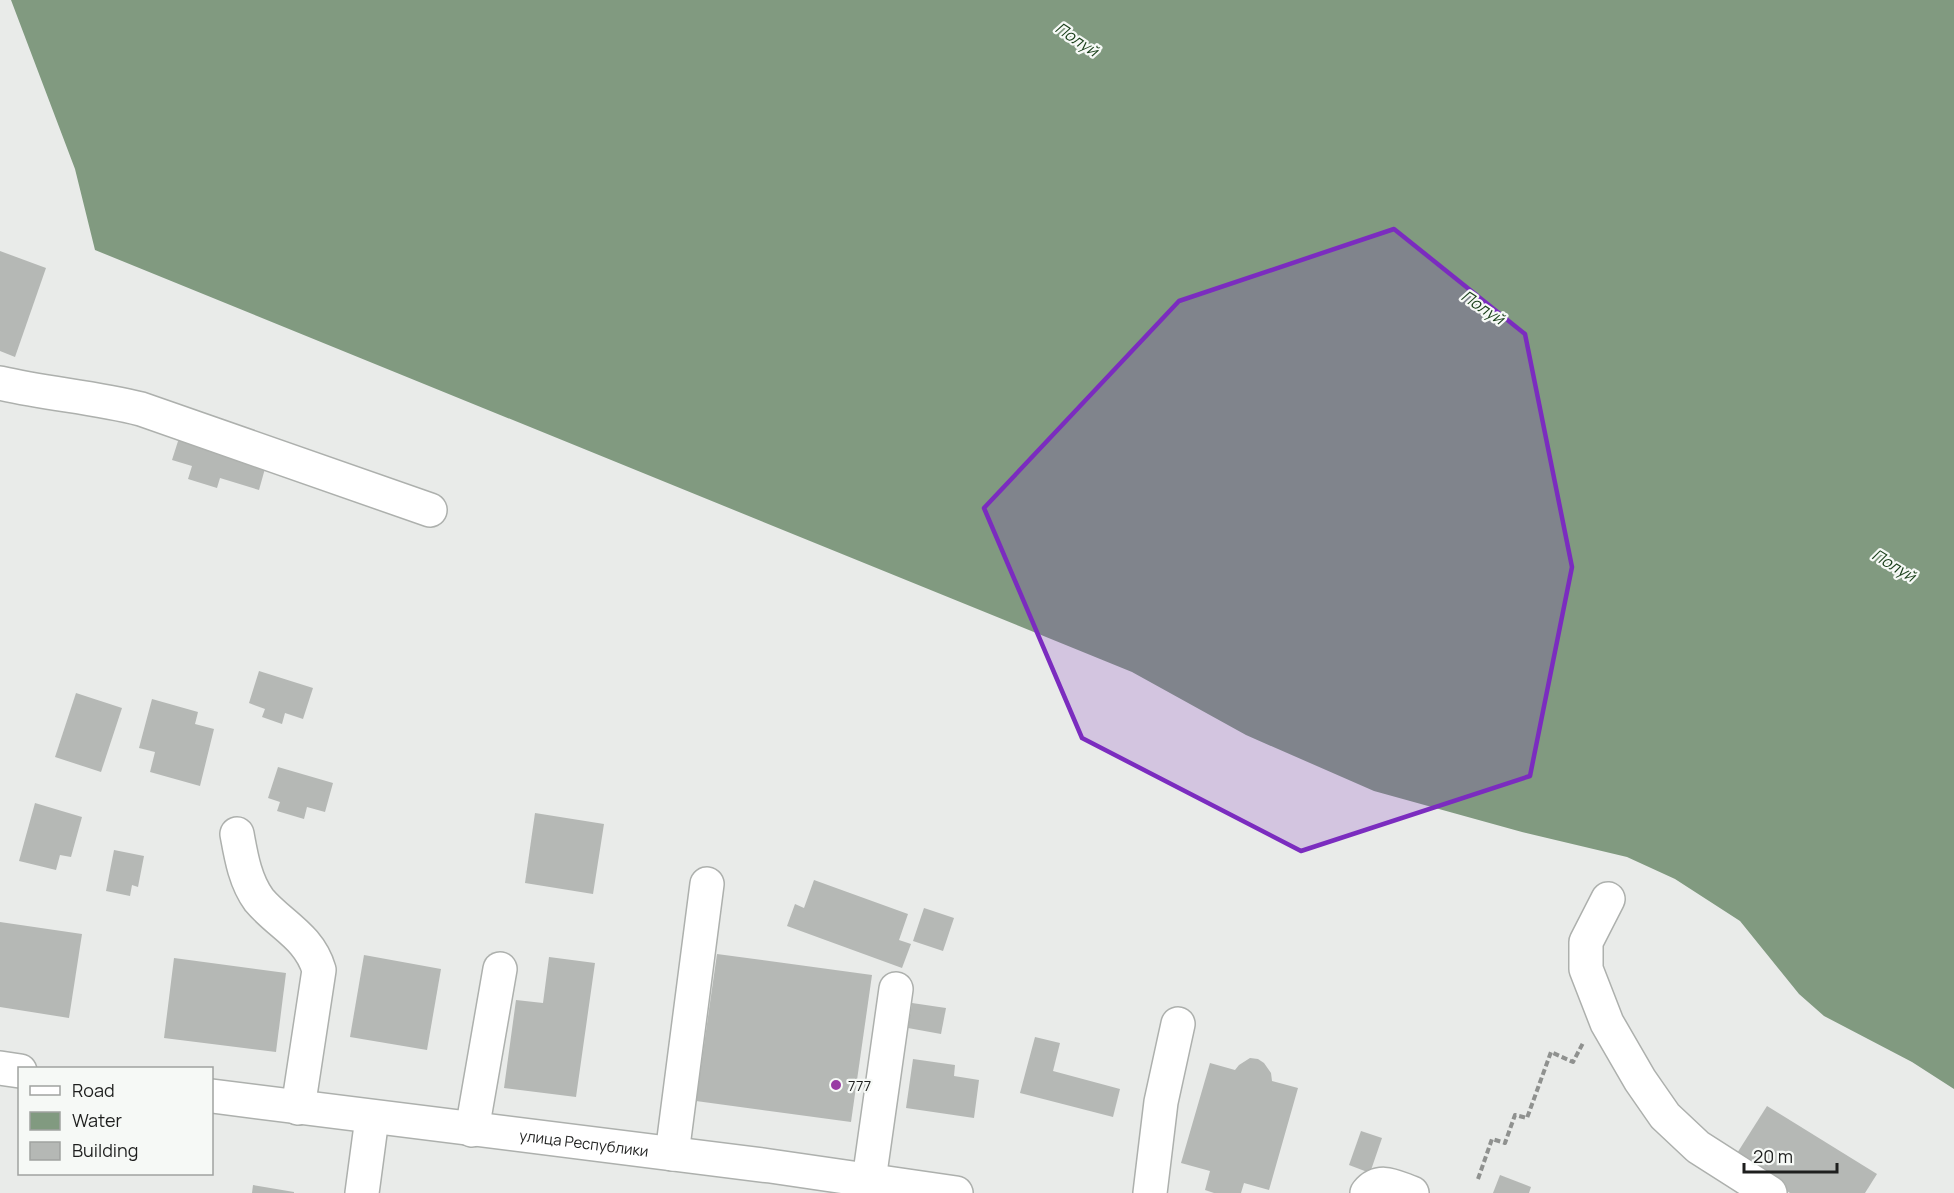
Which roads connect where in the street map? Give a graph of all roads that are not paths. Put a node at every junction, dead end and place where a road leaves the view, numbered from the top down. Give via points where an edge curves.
1 (0, 383) edge
2 (430, 510) dead end
3 (237, 834) dead end
4 (707, 884) dead end
5 (1608, 899) dead end
6 (500, 969) dead end
7 (897, 989) dead end
8 (1179, 1024) dead end
9 (0, 1068) edge
10 (18, 1071) edge
11 (213, 1096) edge
12 (298, 1108) junction
13 (372, 1118) junction
14 (472, 1130) junction
15 (672, 1154) junction
16 (869, 1180) junction
17 (362, 1193) edge
18 (956, 1193) edge
19 (1150, 1193) edge
20 (1367, 1193) edge
21 (1412, 1193) edge
22 (1770, 1193) edge

1 - 2 street via 141,409
3 - 12 street via 249,882 259,899 306,943 319,969
4 - 15 street
5 - 22 street via 1586,942 1586,969 1607,1023 1665,1116 1698,1147
6 - 14 street
7 - 16 street
8 - 19 street via 1161,1102
9 - 10 street
11 - 12 street, улица Республики
12 - 13 street, улица Республики
13 - 14 street, улица Республики
13 - 17 street
14 - 15 street, улица Республики
15 - 16 street, улица Республики
16 - 18 street, улица Республики
20 - 21 street via 1380,1183

